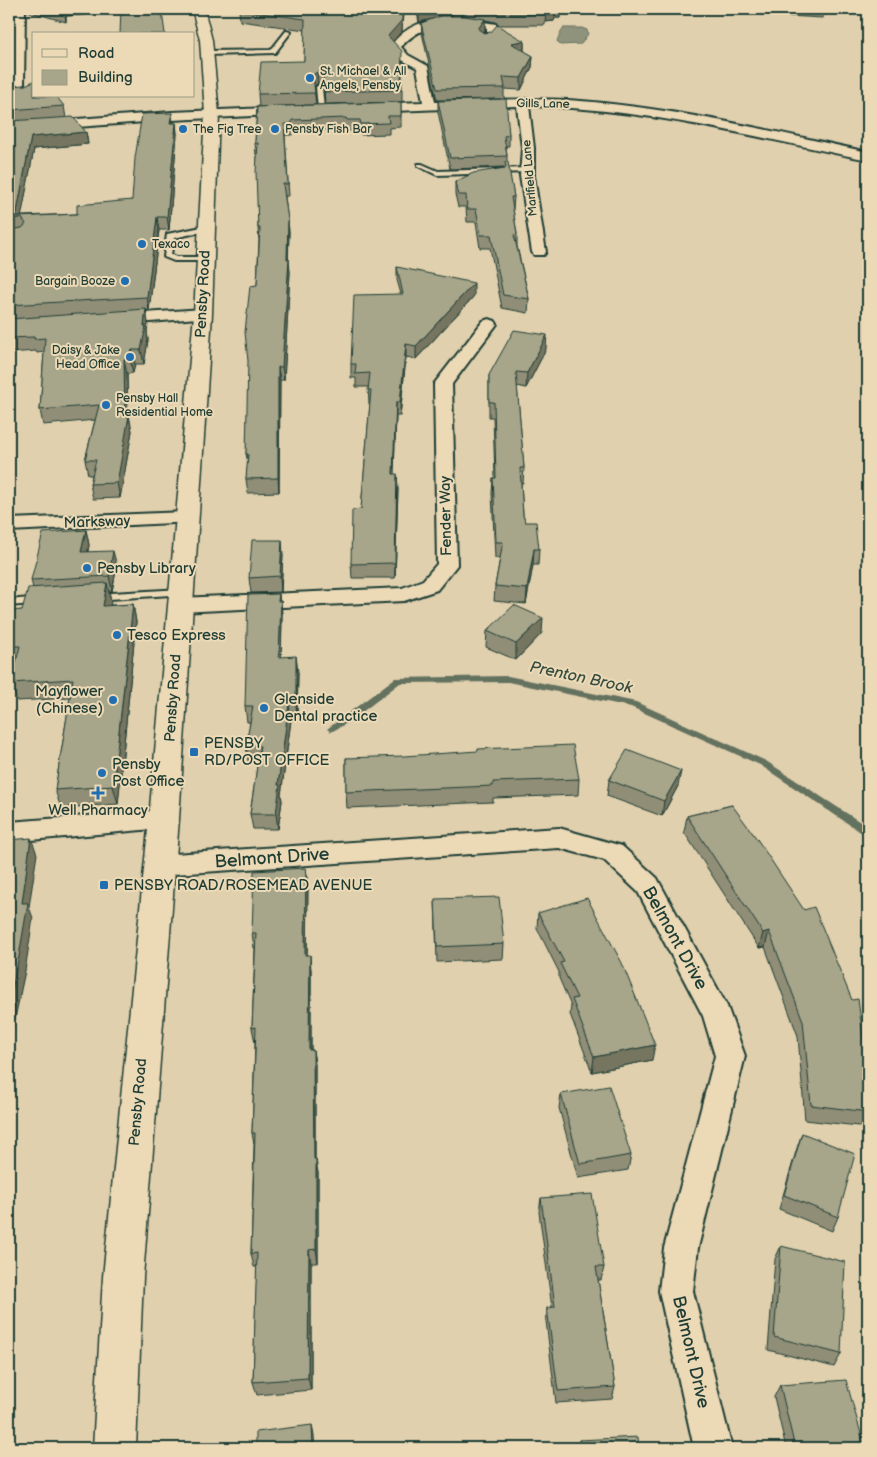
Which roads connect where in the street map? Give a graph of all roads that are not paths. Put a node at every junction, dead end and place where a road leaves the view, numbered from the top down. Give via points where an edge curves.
1 (20, 9) edge
2 (198, 9) edge
3 (288, 32) edge
4 (485, 39) edge
5 (207, 53) junction
6 (18, 84) edge
7 (319, 87) edge
8 (523, 103) junction
9 (430, 106) junction
10 (360, 108) edge
11 (316, 110) joint
12 (212, 114) junction
13 (9, 128) edge
14 (868, 156) edge
15 (420, 165) dead end
16 (528, 173) junction
17 (483, 180) edge
18 (207, 228) junction
19 (538, 252) dead end
20 (206, 259) junction
21 (204, 314) junction
22 (96, 321) edge
23 (489, 324) dead end
24 (186, 518) junction
25 (9, 525) edge
26 (86, 598) edge
27 (181, 598) junction
28 (47, 601) edge
29 (9, 603) edge
30 (164, 819) junction
31 (9, 832) edge
32 (159, 865) junction
33 (114, 1448) edge
34 (713, 1448) edge

1 - 6 street
2 - 5 main road, Pensby Road
3 - 5 lane via 272,52
4 - 9 street via 496,26 439,21 423,24 400,40 395,47 404,57 422,66
5 - 12 main road, Pensby Road
7 - 11 lane
8 - 9 street, Gills Lane
8 - 14 street, Gills Lane via 574,104 680,116
8 - 16 street, Marlfield Lane
9 - 10 street, Gills Lane
11 - 12 street
12 - 13 street
12 - 18 main road, Pensby Road
15 - 16 lane via 437,173
16 - 17 lane
16 - 19 street, Marlfield Lane
18 - 20 main road, Pensby Road
18 - 20 lane via 170,236 167,256
20 - 21 main road, Pensby Road
21 - 22 street
21 - 24 main road, Pensby Road
23 - 27 street, Fender Way via 443,384 447,566 430,585 404,594
24 - 25 street, Marksway
24 - 27 main road, Pensby Road
26 - 27 lane
27 - 30 main road, Pensby Road
28 - 29 lane
30 - 31 street
30 - 32 main road, Pensby Road
32 - 33 main road, Pensby Road via 123,1277
32 - 34 street, Belmont Drive via 559,838 612,853 648,885 717,1015 730,1056 681,1248 676,1291

